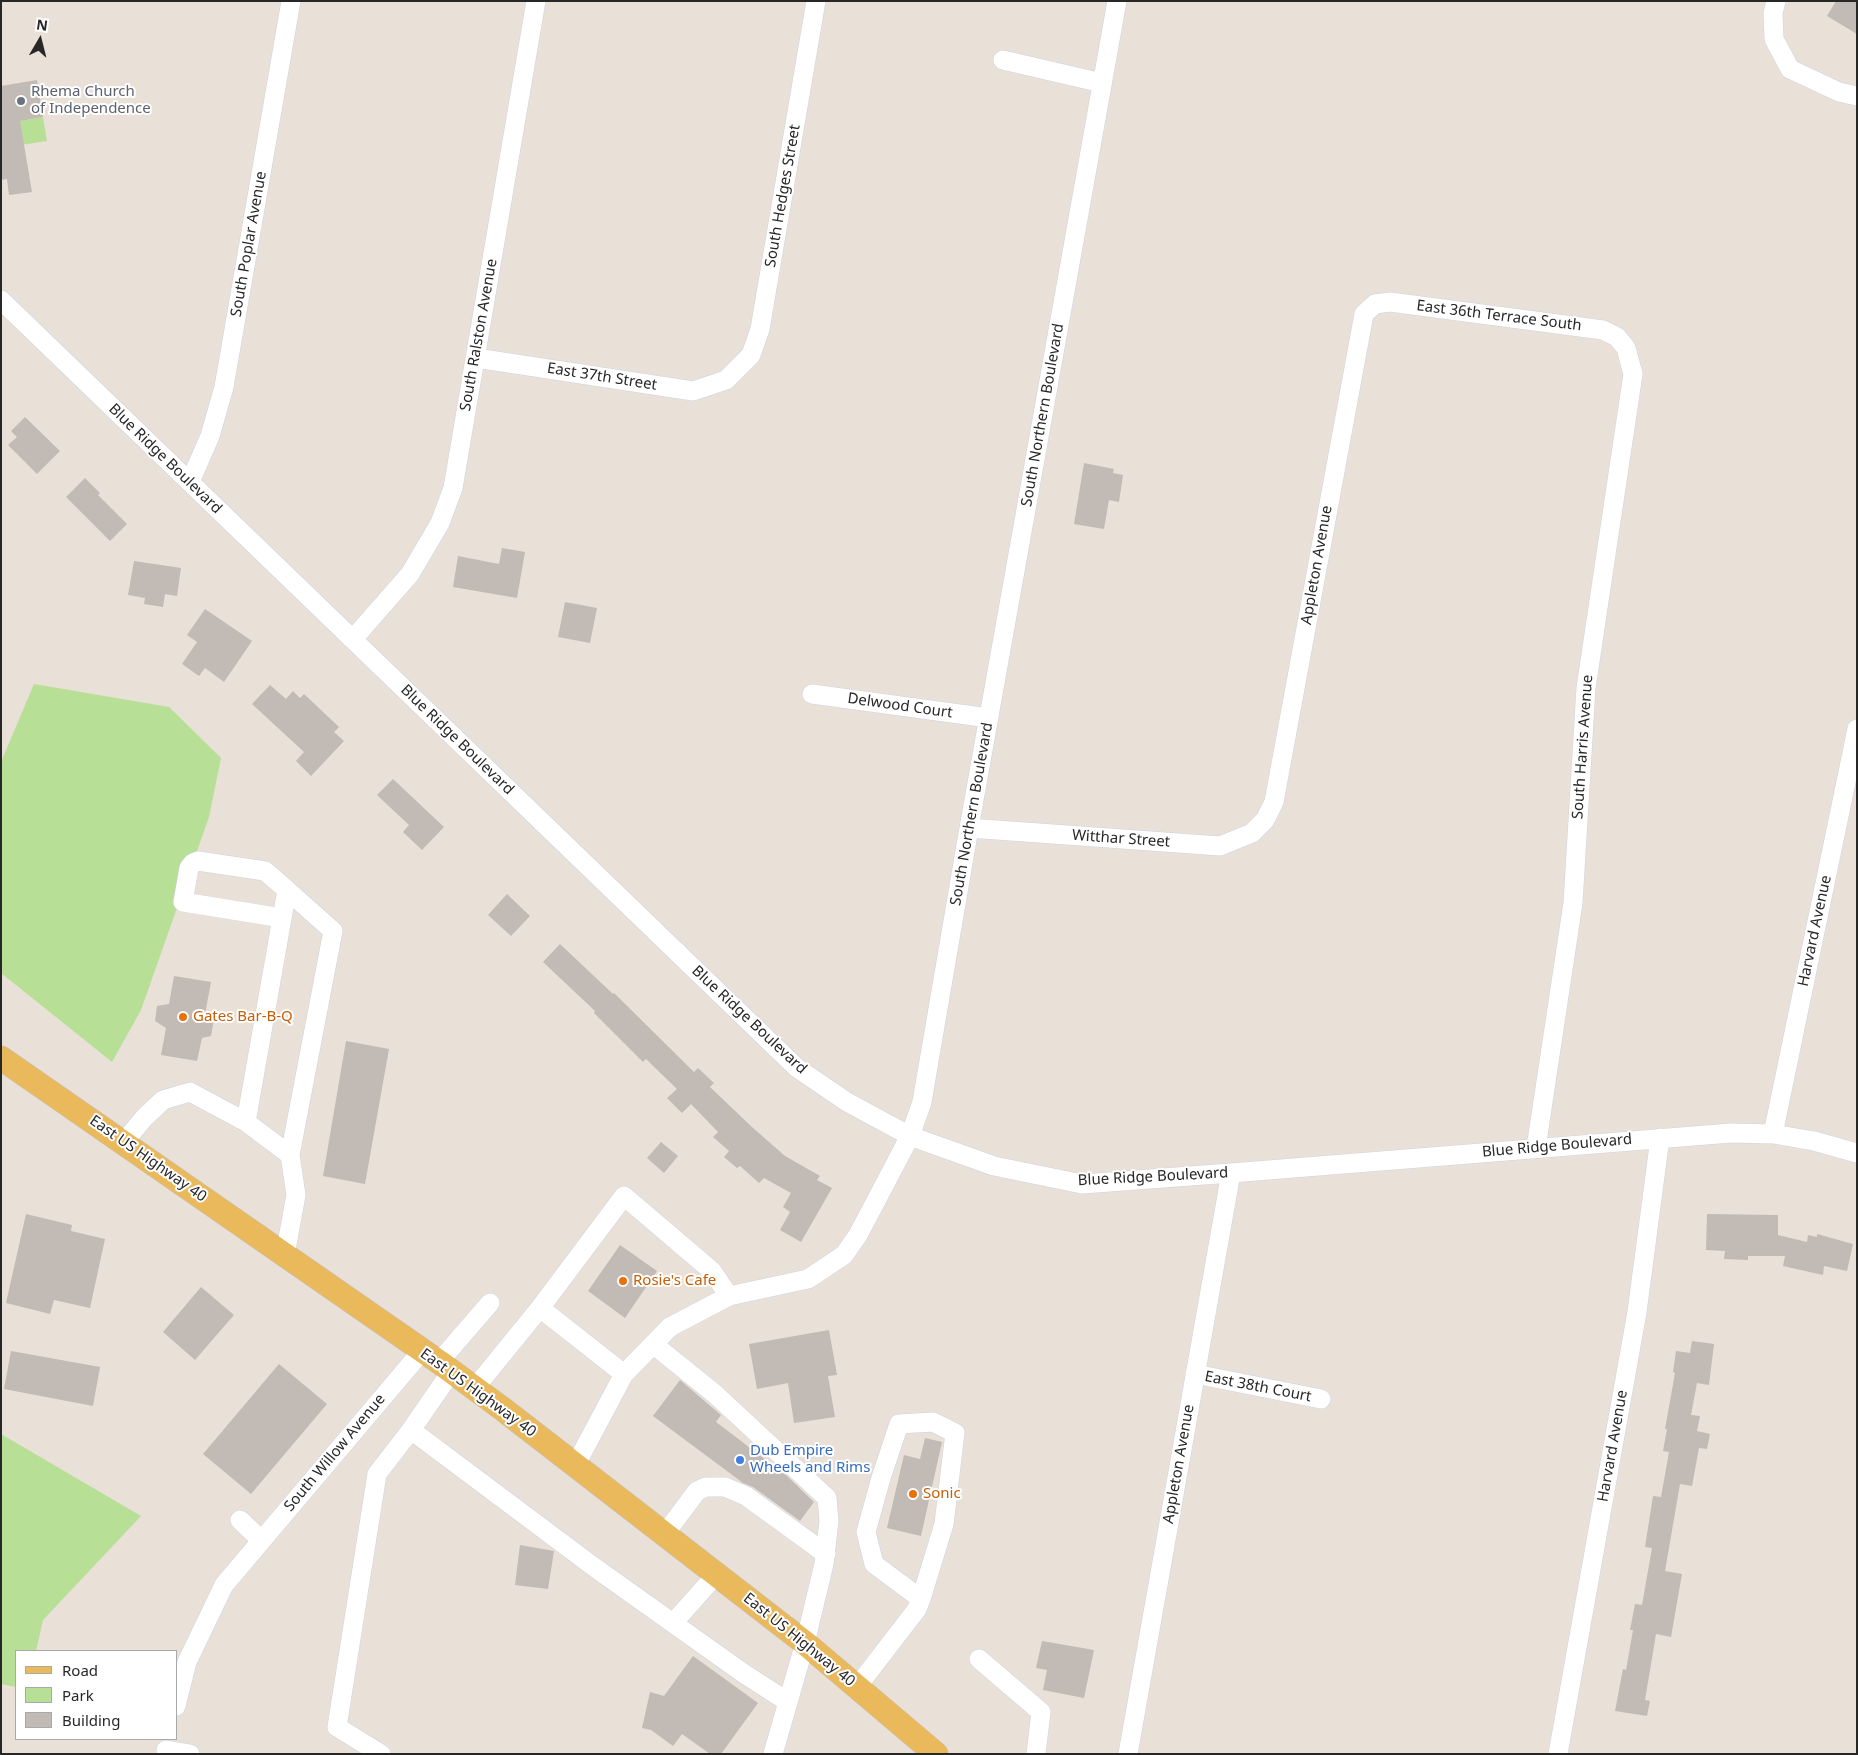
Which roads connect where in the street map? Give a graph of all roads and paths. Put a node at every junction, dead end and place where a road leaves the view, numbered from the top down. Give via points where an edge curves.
1 (291, 1) edge
2 (536, 1) edge
3 (816, 1) edge
4 (1117, 1) edge
5 (1776, 1) edge
6 (1003, 60) dead end
7 (1102, 83) junction
8 (1857, 96) edge
9 (1, 300) edge
10 (1368, 310) joint
11 (1626, 348) joint
12 (476, 358) junction
13 (726, 380) joint
14 (190, 482) junction
15 (352, 639) junction
16 (812, 694) dead end
17 (989, 718) junction
18 (1857, 729) edge
19 (1265, 820) joint
20 (969, 828) junction
21 (287, 890) junction
22 (282, 918) junction
23 (1, 1058) edge
24 (246, 1122) junction
25 (1773, 1134) junction
26 (910, 1136) junction
27 (1660, 1138) junction
28 (124, 1142) junction
29 (1536, 1148) junction
30 (1857, 1153) edge
31 (290, 1155) junction
32 (1231, 1173) junction
33 (284, 1255) junction
34 (730, 1296) junction
35 (490, 1303) dead end
36 (540, 1308) junction
37 (653, 1344) junction
38 (437, 1362) junction
39 (624, 1374) junction
40 (1195, 1374) junction
41 (474, 1389) junction
42 (1321, 1399) dead end
43 (411, 1430) junction
44 (575, 1466) junction
45 (240, 1520) dead end
46 (664, 1535) junction
47 (261, 1540) junction
48 (826, 1554) junction
49 (716, 1575) junction
50 (921, 1599) junction
51 (674, 1623) junction
52 (805, 1644) junction
53 (979, 1659) dead end
54 (858, 1687) junction
55 (178, 1697) edge
56 (788, 1702) junction
57 (167, 1748) edge
58 (190, 1754) edge
59 (381, 1754) edge
60 (773, 1754) edge
61 (936, 1754) edge
62 (1036, 1754) edge
63 (1128, 1754) edge
64 (1558, 1754) edge

1 - 14 street, South Poplar Avenue via 224,387 210,436
2 - 12 street, South Ralston Avenue
3 - 13 street, South Hedges Street via 760,329 751,355
4 - 7 street, South Northern Boulevard
5 - 8 street via 1774,39 1790,69 1839,92
6 - 7 street
7 - 17 street, South Northern Boulevard
9 - 14 street, Blue Ridge Boulevard
10 - 11 street, East 36th Terrace South via 1375,304 1390,302 1604,330 1617,337
10 - 19 street, Appleton Avenue via 1364,314 1274,802
11 - 29 street, South Harris Avenue via 1633,374 1586,688 1573,903
12 - 13 street, East 37th Street via 693,391
12 - 15 street, South Ralston Avenue via 453,488 440,523 410,574
14 - 15 street, Blue Ridge Boulevard
15 - 26 street, Blue Ridge Boulevard via 797,1068 847,1102
16 - 17 street, Delwood Court
17 - 20 street, South Northern Boulevard
18 - 25 street, Harvard Avenue
19 - 20 street, Witthar Street via 1252,833 1220,846
20 - 26 street, South Northern Boulevard via 922,1102
21 - 22 street
21 - 22 street via 264,871 198,861 188,868 183,902
21 - 31 street via 333,931
22 - 24 street
23 - 28 main road, East US Highway 40
24 - 28 street via 190,1092 163,1100
24 - 31 street
25 - 27 street, Blue Ridge Boulevard
25 - 30 street, Blue Ridge Boulevard
26 - 32 street, Blue Ridge Boulevard via 994,1166 1082,1184
26 - 34 street, South Northern Boulevard via 858,1236 844,1255 808,1279
27 - 29 street, Blue Ridge Boulevard
27 - 64 street, Harvard Avenue via 1637,1312
28 - 33 main road, East US Highway 40
29 - 32 street, Blue Ridge Boulevard
31 - 33 street via 296,1195
32 - 40 street, Appleton Avenue
33 - 38 main road, East US Highway 40
34 - 36 street via 712,1271 624,1196
34 - 37 street, South Northern Boulevard via 670,1327
35 - 38 street
36 - 39 street
36 - 41 street
37 - 39 street, South Northern Boulevard
37 - 48 street via 715,1394 827,1498 830,1521
38 - 41 main road, East US Highway 40
38 - 43 street
38 - 47 street, South Willow Avenue
39 - 44 street, South Northern Boulevard
40 - 42 street, East 38th Court
40 - 63 street, Appleton Avenue
41 - 44 main road, East US Highway 40
43 - 51 street
43 - 59 street via 377,1474 337,1726
44 - 46 main road, East US Highway 40
45 - 47 street
46 - 48 street via 697,1491 706,1487 725,1487 746,1496
46 - 49 main road, East US Highway 40
47 - 55 street, South Willow Avenue via 224,1585 186,1662
48 - 52 street
49 - 51 street
49 - 52 main road, East US Highway 40
50 - 50 street via 944,1524 955,1433 933,1422 898,1424 866,1532 874,1564
50 - 54 street via 918,1609
51 - 56 street
52 - 54 main road, East US Highway 40
52 - 56 street
53 - 62 street via 1041,1712
54 - 61 main road, East US Highway 40
56 - 60 street
57 - 58 street

